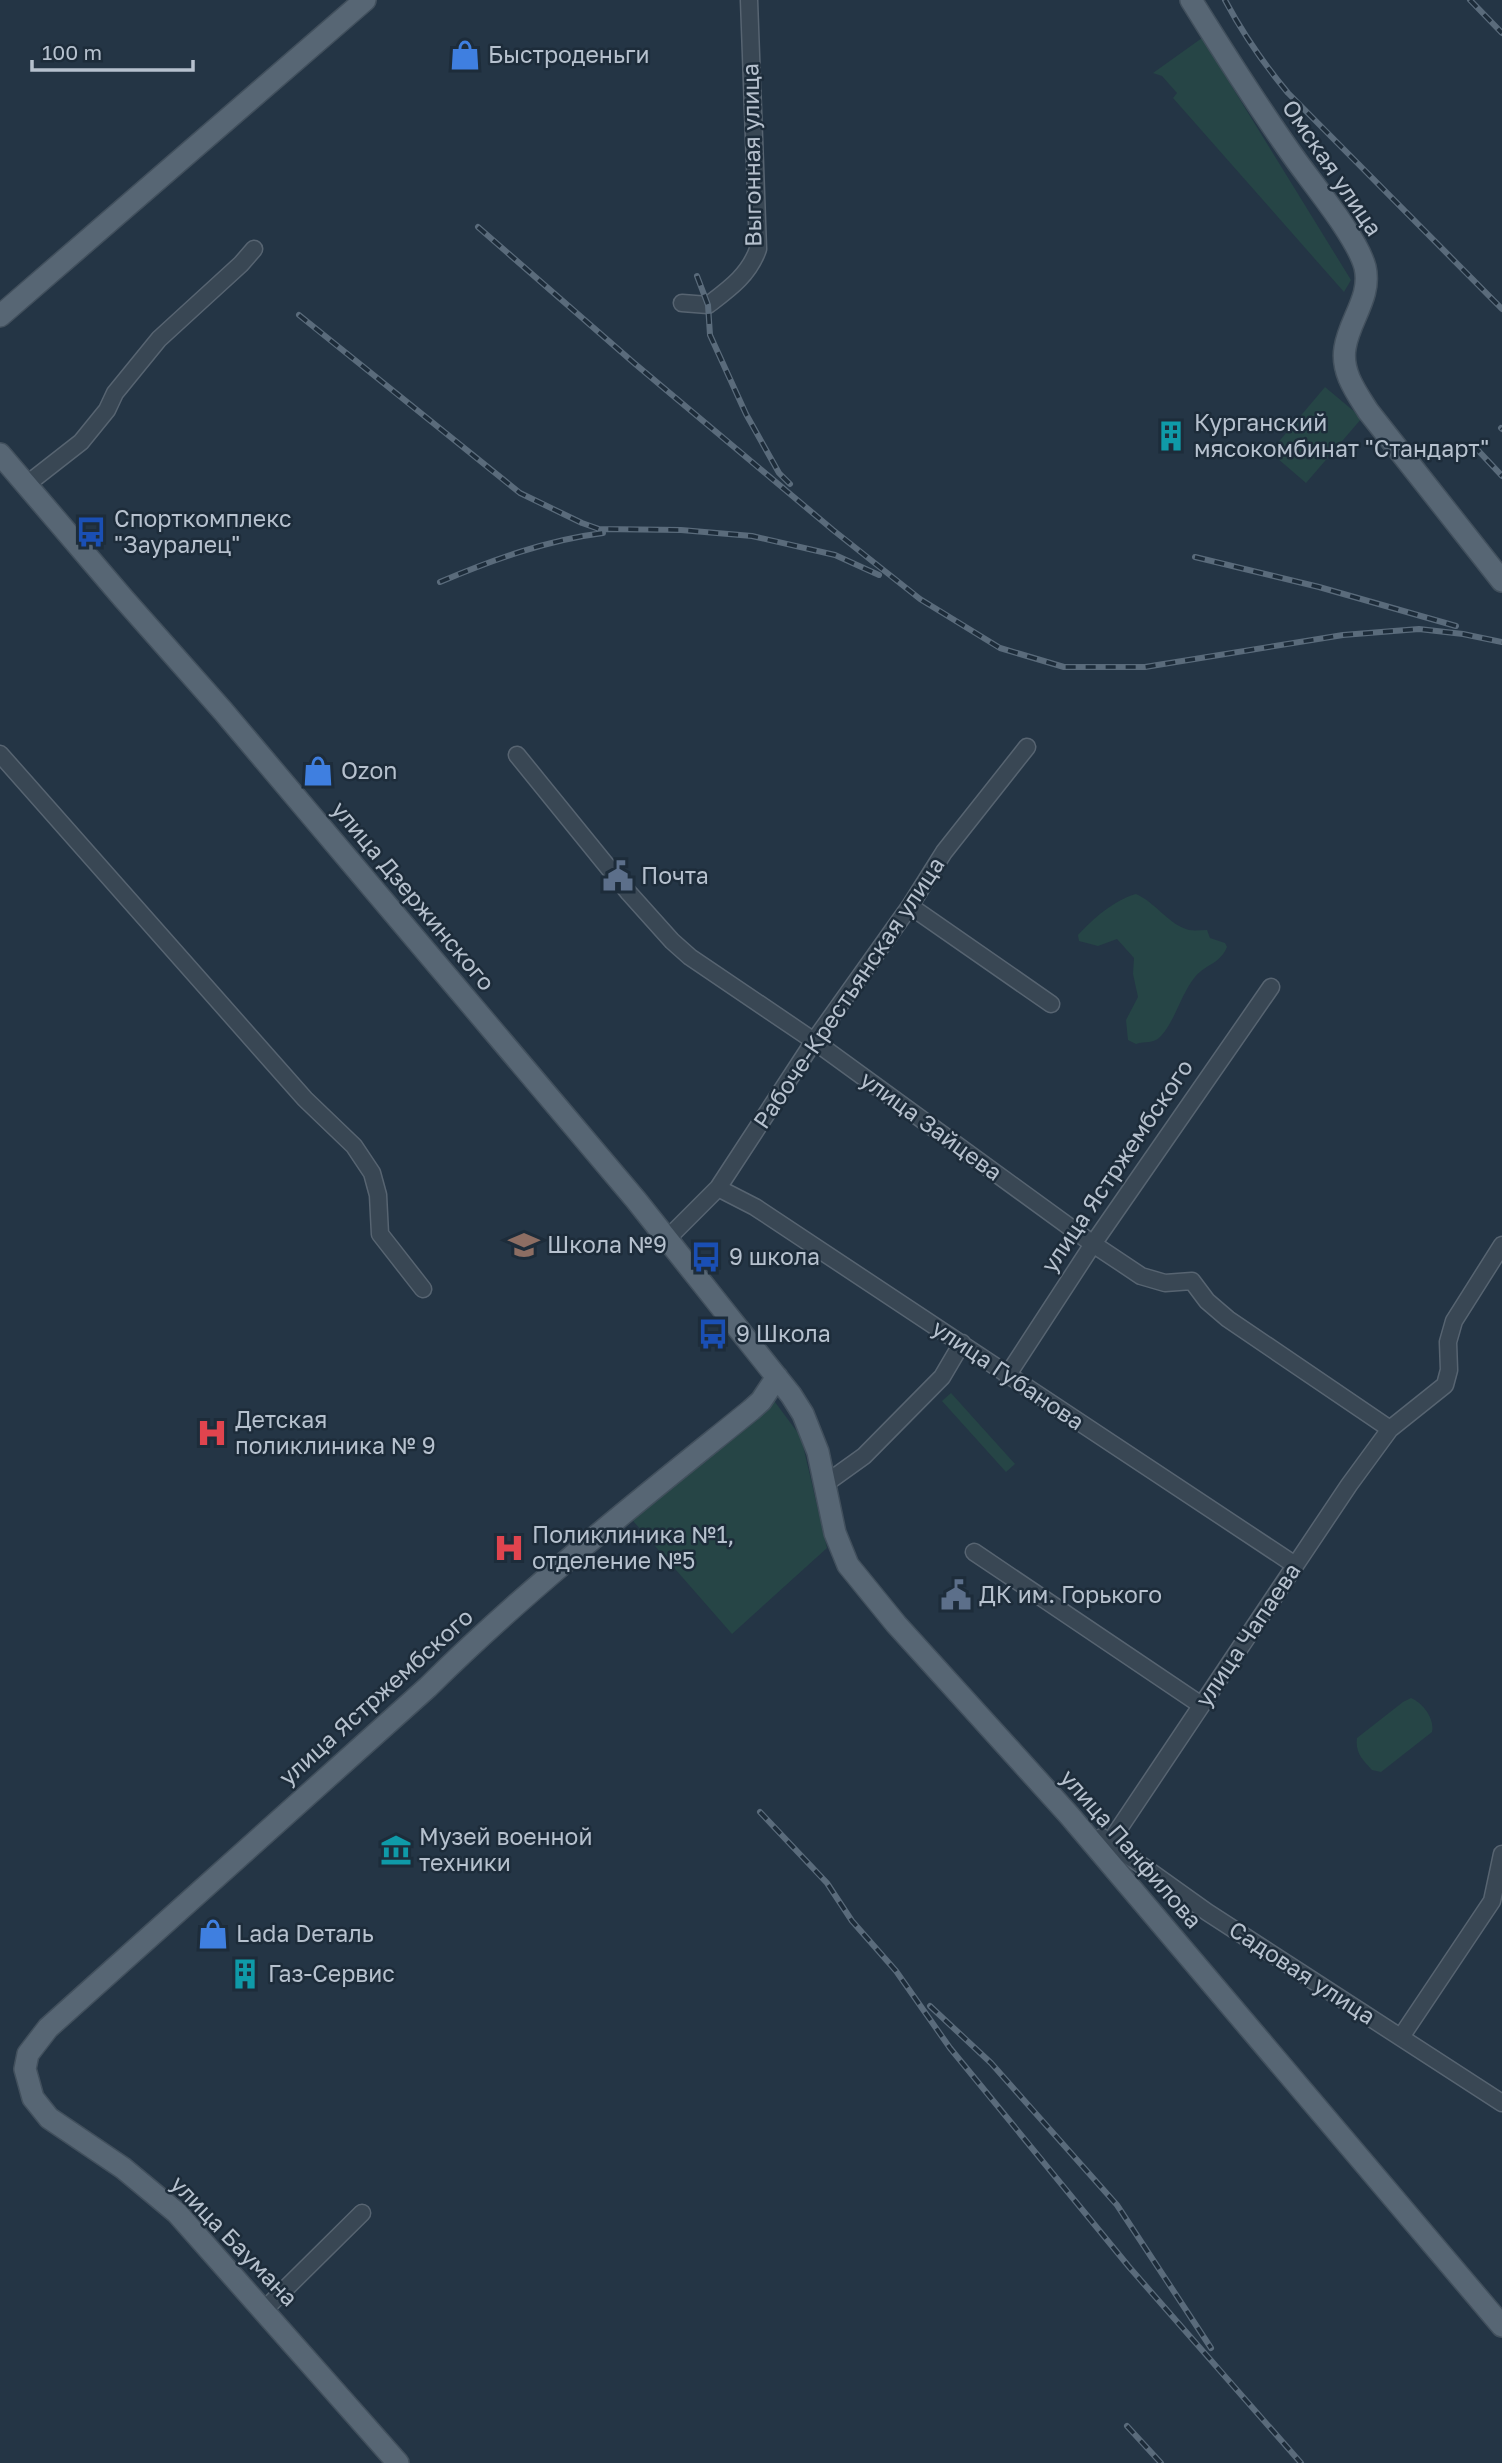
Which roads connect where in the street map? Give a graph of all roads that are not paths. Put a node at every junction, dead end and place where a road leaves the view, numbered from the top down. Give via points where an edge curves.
1 (365, 0) edge
2 (749, 0) edge
3 (1191, 0) edge
4 (254, 249) dead end
5 (682, 303) dead end
6 (0, 316) edge
7 (0, 454) edge
8 (26, 485) junction
9 (1502, 581) edge
10 (1027, 747) dead end
11 (0, 754) edge
12 (517, 755) dead end
13 (910, 906) junction
14 (1271, 987) dead end
15 (1051, 1004) dead end
16 (814, 1041) junction
17 (718, 1188) junction
18 (668, 1238) junction
19 (1093, 1244) junction
20 (1502, 1245) edge
21 (423, 1289) dead end
22 (962, 1343) junction
23 (1007, 1376) junction
24 (778, 1377) junction
25 (1390, 1429) junction
26 (825, 1484) junction
27 (974, 1552) dead end
28 (1295, 1565) junction
29 (1201, 1705) junction
30 (1106, 1848) junction
31 (1502, 1854) edge
32 (1401, 2037) junction
33 (25, 2069) joint
34 (1502, 2103) edge
35 (362, 2213) dead end
36 (264, 2310) junction
37 (1502, 2326) edge
38 (398, 2463) edge

1 - 6 main road
2 - 5 street, Выгонная улица via 758,249 744,275 708,305
3 - 9 main road, Омская улица via 1256,103 1348,233 1364,265 1363,300 1345,348 1352,387
4 - 8 street via 159,339 81,442
7 - 8 main road, улица Дзержинского
8 - 18 main road, улица Дзержинского
10 - 13 street, Рабоче-Крестьянская улица via 944,852
11 - 21 street via 289,1081 354,1146 372,1173 380,1234
12 - 16 street, улица Зайцева via 672,941
13 - 15 street
13 - 16 street, Рабоче-Крестьянская улица
14 - 19 street, улица Ястржембского
16 - 17 street, Рабоче-Крестьянская улица
16 - 19 street, улица Зайцева
17 - 18 street, Рабоче-Крестьянская улица
17 - 22 street, улица Губанова via 755,1207
18 - 24 main road, улица Дзержинского
19 - 23 street, улица Ястржембского
19 - 25 street, улица Зайцева via 1152,1281 1192,1281 1228,1319
20 - 25 street, улица Чапаева via 1454,1321 1445,1385
22 - 23 street, улица Губанова
22 - 26 street via 943,1377 864,1456
23 - 28 street, улица Губанова
24 - 26 main road, улица Панфилова via 812,1433
24 - 33 main road, улица Ястржембского via 751,1410 475,1641 48,2028 28,2054
25 - 28 street, улица Чапаева
26 - 30 main road, улица Панфилова via 835,1533 848,1565 1069,1815
27 - 29 street
28 - 29 street, улица Чапаева
29 - 30 street, улица Чапаева
30 - 32 street, Садовая улица
30 - 37 main road, улица Панфилова
31 - 32 street via 1492,1900
32 - 34 street, Садовая улица
33 - 36 main road, улица Баумана via 33,2098 49,2118 124,2168 177,2213
35 - 36 street
36 - 38 main road, улица Баумана

